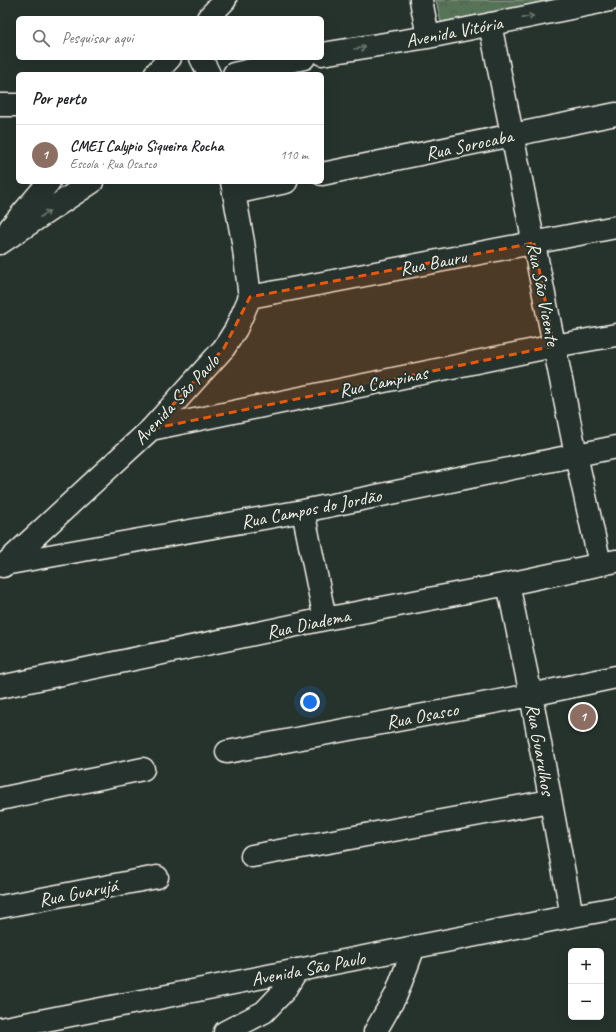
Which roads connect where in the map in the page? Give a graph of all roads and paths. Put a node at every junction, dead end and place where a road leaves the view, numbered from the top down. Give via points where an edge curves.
1 (225, 0) edge
2 (421, 0) edge
3 (610, 0) edge
4 (210, 16) edge
5 (490, 24) junction
6 (428, 37) junction
7 (324, 54) edge
8 (168, 60) edge
9 (202, 60) edge
10 (295, 60) edge
11 (157, 72) edge
12 (208, 72) edge
13 (243, 72) edge
14 (0, 105) edge
15 (16, 105) edge
16 (616, 114) edge
17 (512, 134) junction
18 (324, 174) edge
19 (47, 184) edge
20 (56, 184) edge
21 (268, 184) edge
22 (85, 188) edge
23 (233, 188) edge
24 (616, 227) edge
25 (0, 241) edge
26 (534, 243) junction
27 (250, 297) junction
28 (616, 335) edge
29 (554, 346) junction
30 (151, 429) junction
31 (616, 448) edge
32 (576, 455) junction
33 (303, 511) junction
34 (608, 562) edge
35 (2, 566) edge
36 (508, 584) junction
37 (325, 619) junction
38 (616, 677) edge
39 (0, 687) edge
40 (531, 695) junction
41 (227, 752) dead end
42 (143, 769) dead end
43 (0, 799) edge
44 (550, 800) junction
45 (252, 856) dead end
46 (157, 877) dead end
47 (0, 907) edge
48 (616, 908) edge
49 (572, 916) junction
50 (414, 947) junction
51 (297, 970) junction
52 (0, 1029) edge
53 (225, 1032) edge
54 (375, 1032) edge

1 - 4 street
2 - 6 street
5 -> 3 street, Avenida Vitória
5 - 6 street, Avenida Vitória
5 - 17 street, Rua São Vicente
7 -> 6 street, Avenida Vitória
8 - 11 street
9 - 12 street
10 - 13 street
14 - 15 street
16 - 17 street, Rua Sorocaba
17 - 18 street, Rua Sorocaba
17 - 26 street, Rua São Vicente
19 - 25 street
20 - 22 street via 61,190 67,192
21 - 23 street
25 -> 22 street
23 - 27 street, Avenida São Paulo via 244,242
24 - 26 street, Rua Bauru
26 - 27 street, Rua Bauru
26 - 29 street, Rua São Vicente
27 - 30 street, Avenida São Paulo via 236,329 224,348
28 - 29 street, Rua Campinas
29 - 30 street, Rua Campinas
29 - 32 street, Rua São Vicente
30 - 35 street, Avenida São Paulo
31 - 32 street, Rua Campos do Jordão
32 - 33 street, Rua Campos do Jordão
32 - 34 street, Rua São Vicente
33 - 35 street, Rua Campos do Jordão
33 - 37 street
34 - 36 street, Rua Diadema
36 - 37 street, Rua Diadema
36 - 40 street, Rua Guarulhos
37 - 39 street, Rua Diadema
38 - 40 street, Rua Osasco
40 - 41 street, Rua Osasco
40 - 44 street, Rua Guarulhos
42 - 43 street
44 - 45 street
44 - 49 street, Rua Guarulhos
46 - 47 street, Rua Guarujá
48 - 49 street, Avenida São Paulo
49 - 50 street, Avenida São Paulo
50 - 51 street, Avenida São Paulo
50 - 54 street via 396,996
51 - 52 street, Avenida São Paulo
51 - 53 street via 284,992 264,1012

